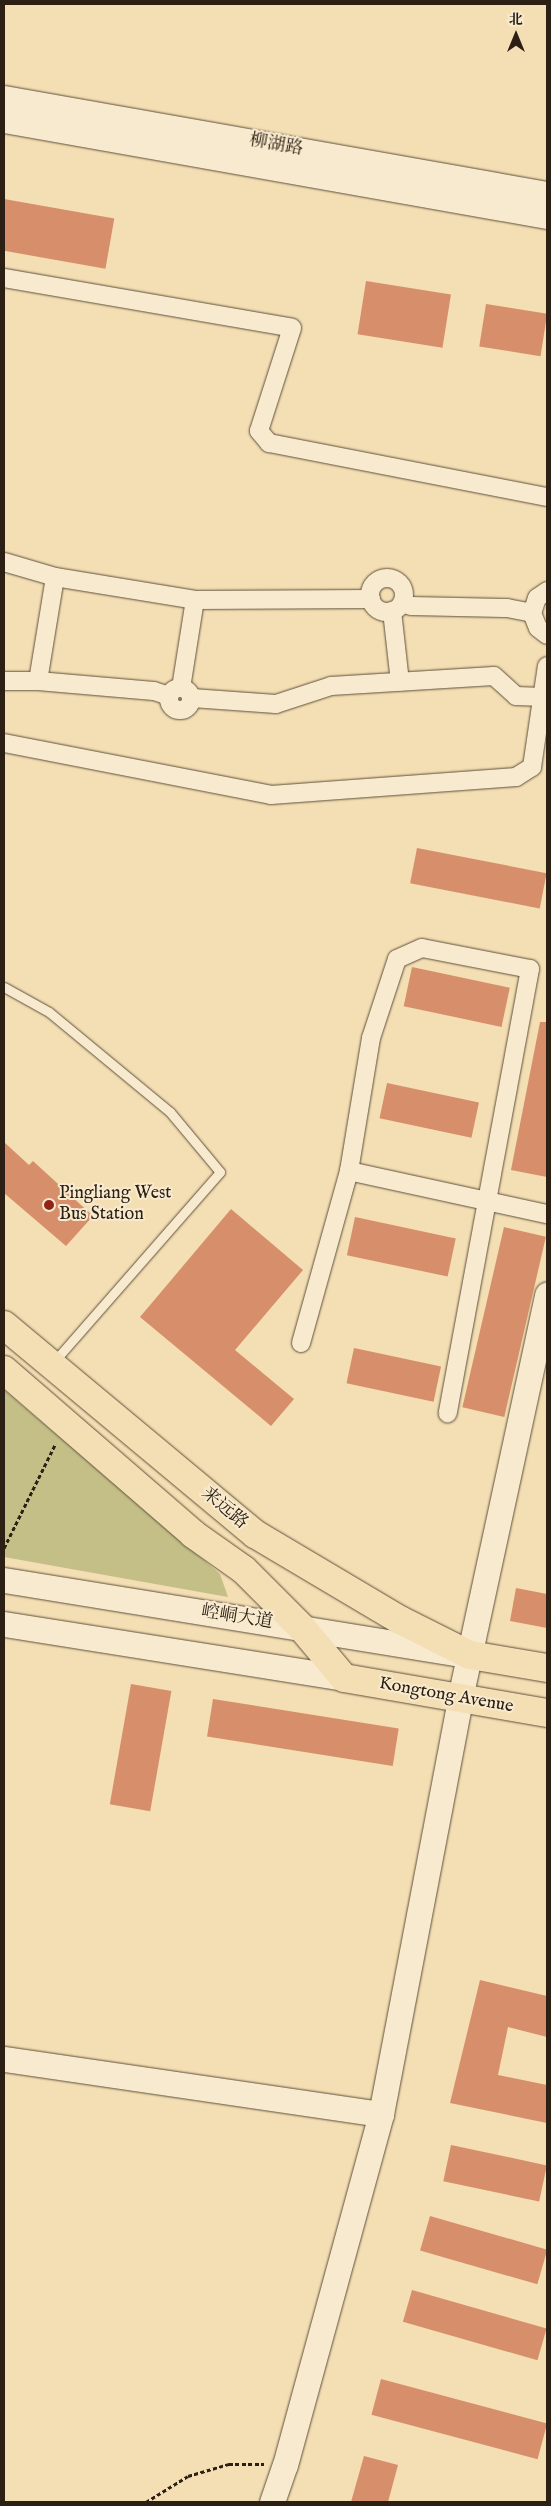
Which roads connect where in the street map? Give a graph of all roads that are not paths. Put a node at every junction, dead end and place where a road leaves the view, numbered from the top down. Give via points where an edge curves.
1 (4, 98) edge
2 (4, 120) edge
3 (547, 194) edge
4 (547, 216) edge
5 (5, 283) edge
6 (547, 497) edge
7 (4, 562) edge
8 (54, 576) junction
9 (547, 591) edge
10 (371, 599) junction
11 (195, 600) junction
12 (397, 607) junction
13 (532, 613) junction
14 (547, 635) edge
15 (547, 666) edge
16 (4, 681) edge
17 (38, 681) junction
18 (400, 682) junction
19 (181, 694) junction
20 (543, 697) junction
21 (4, 743) edge
22 (4, 987) edge
23 (349, 1171) junction
24 (487, 1200) junction
25 (547, 1214) edge
26 (547, 1294) edge
27 (4, 1325) edge
28 (300, 1343) dead end
29 (51, 1365) junction
30 (4, 1370) edge
31 (448, 1413) dead end
32 (4, 1580) edge
33 (4, 1624) edge
34 (302, 1628) junction
35 (470, 1655) junction
36 (547, 1668) edge
37 (344, 1678) junction
38 (460, 1698) junction
39 (547, 1713) edge
40 (4, 2060) edge
41 (381, 2114) junction
42 (272, 2502) edge

1 - 3 main road, 柳湖路
2 - 4 main road, 柳湖路
5 - 6 street via 292,328 258,431 269,442
7 - 8 street
8 - 11 street
8 - 17 street
9 - 13 street via 537,598
10 - 11 street
10 - 12 street via 379,609
10 - 12 street via 370,592 377,581 389,578 401,584 404,590
11 - 19 street
12 - 13 street via 507,608
12 - 18 street
13 - 14 street via 538,628
15 - 20 street
16 - 17 street
17 - 19 street
18 - 19 street via 331,686 276,704
18 - 20 street via 494,676 516,696
20 - 21 street via 532,766 516,777 271,795
22 - 29 lane via 49,1012 170,1112 220,1172
23 - 24 street
23 - 24 street via 371,1038 397,959 422,948 530,968
23 - 28 street
24 - 25 street
24 - 31 street
26 - 35 main road
27 - 29 main road, 来远路
29 - 35 main road, 来远路 via 255,1534 400,1620
30 - 34 main road, 来远路 via 193,1534 244,1570
32 - 34 main road, 崆峒大道
33 - 37 main road
34 - 35 main road, 崆峒大道
34 - 37 main road, 来远路
35 - 36 main road
35 - 38 main road
37 - 38 main road, Kongtong Avenue
38 - 39 main road, Kongtong Avenue
38 - 41 main road
40 - 41 main road
41 - 42 main road via 285,2465

